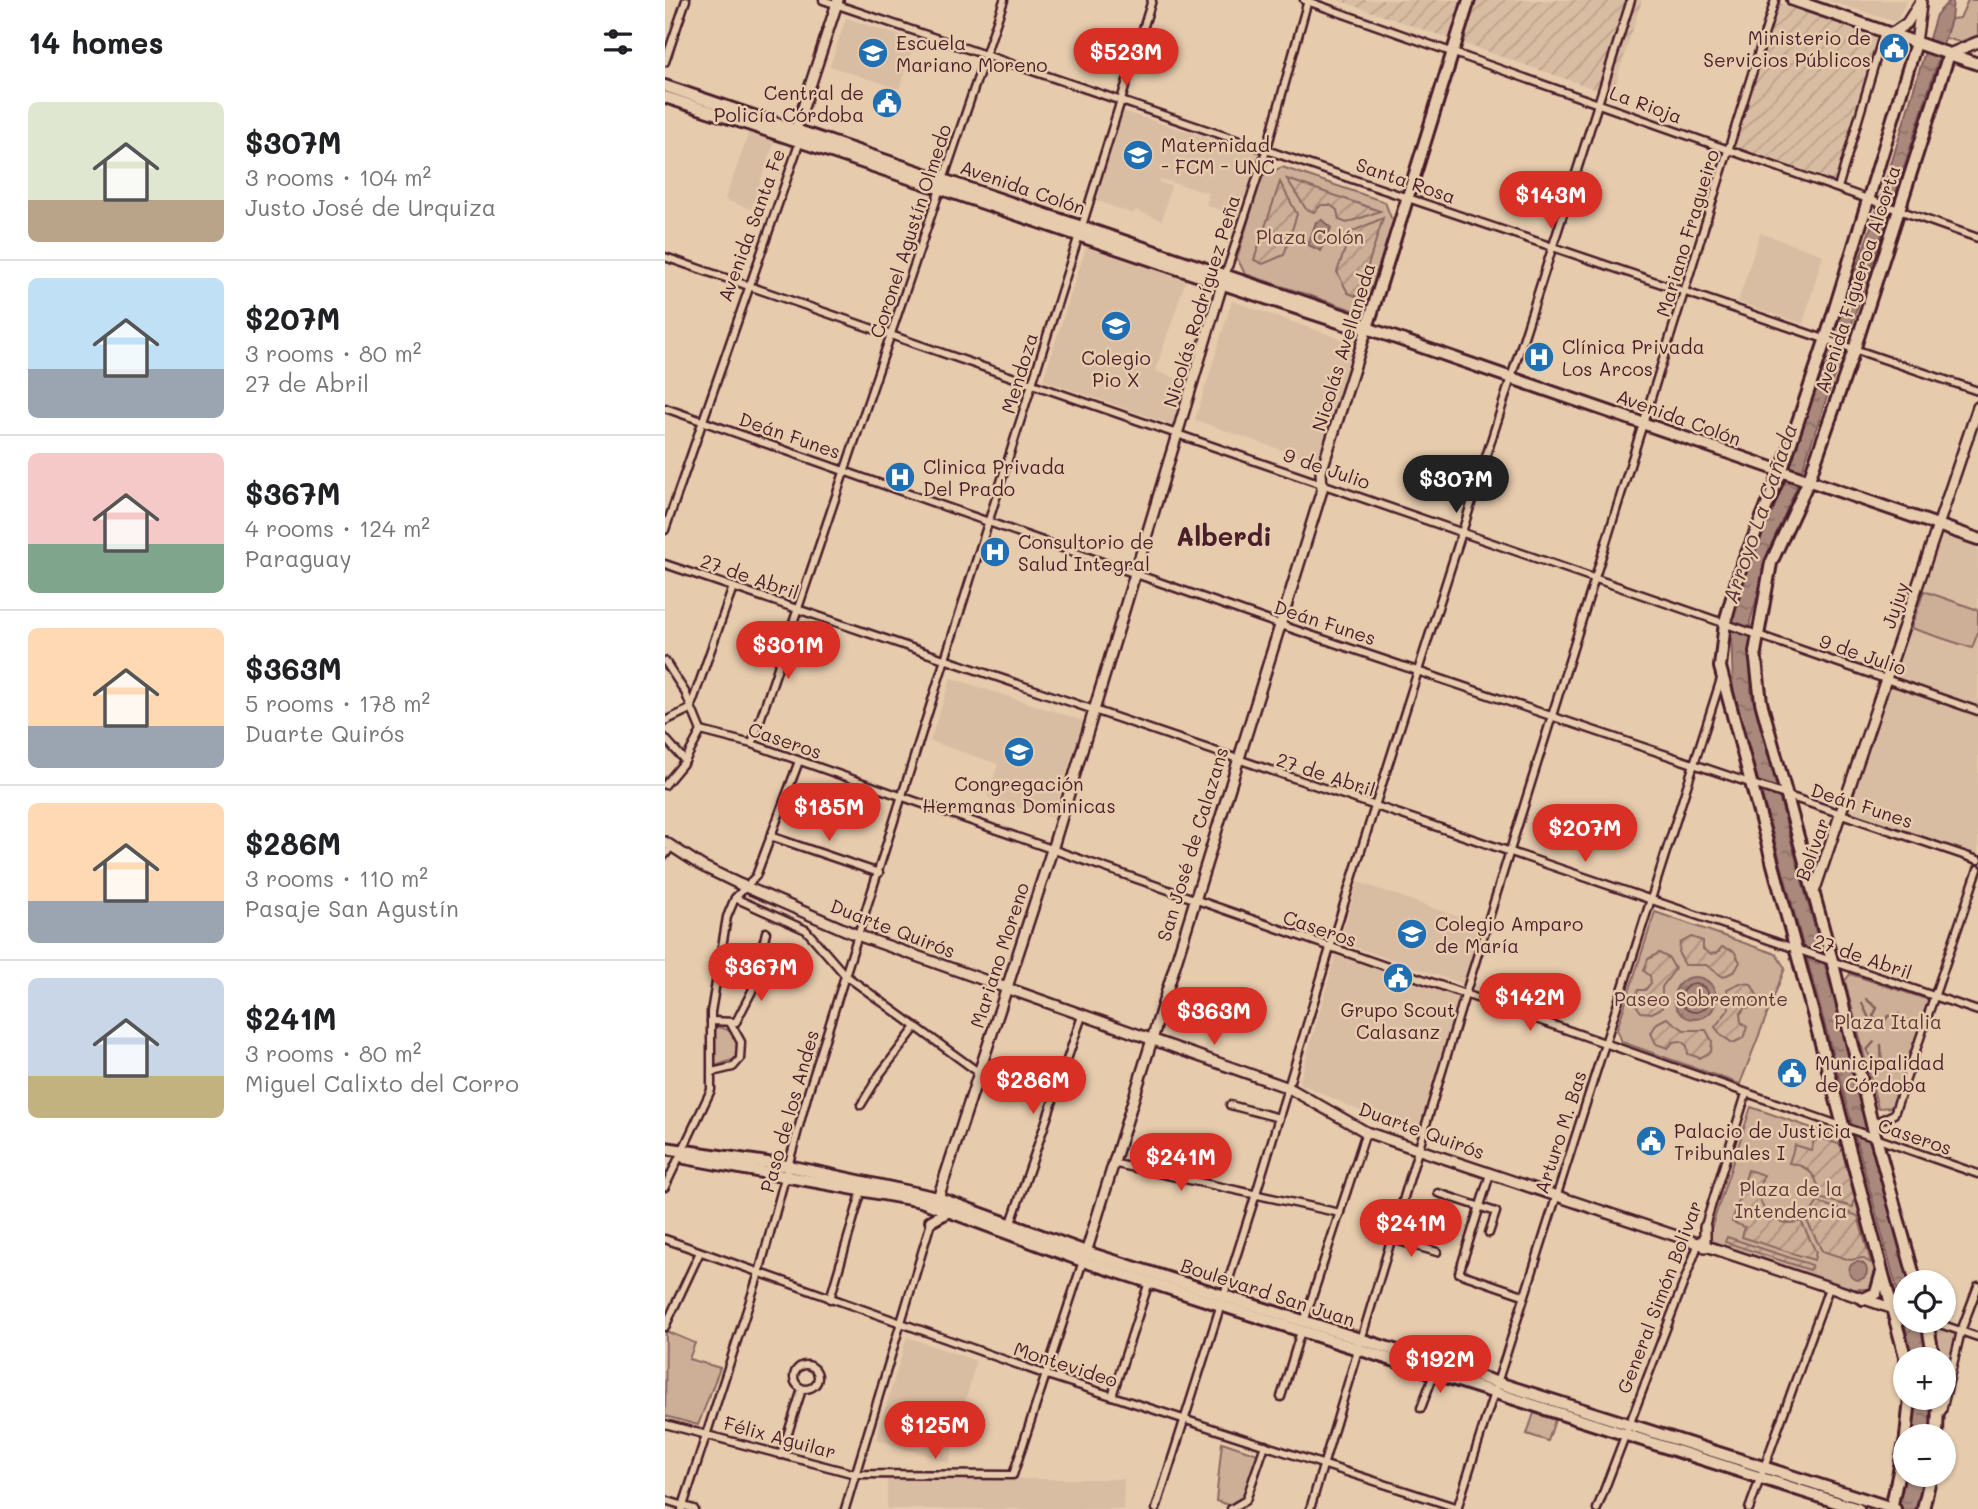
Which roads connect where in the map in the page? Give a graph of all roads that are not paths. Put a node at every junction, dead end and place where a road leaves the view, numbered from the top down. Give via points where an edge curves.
1 (686, 0) edge
2 (823, 0) edge
3 (1004, 0) edge
4 (1152, 0) edge
5 (1306, 0) edge
6 (1469, 0) edge
7 (1631, 0) edge
8 (1775, 0) edge
9 (1793, 0) edge
10 (1921, 0) edge
11 (837, 2) edge
12 (1888, 33) junction
13 (1978, 42) edge
14 (1916, 43) junction
15 (1453, 51) junction
16 (1949, 54) junction
17 (985, 57) junction
18 (665, 62) edge
19 (1978, 64) edge
20 (665, 86) edge
21 (665, 97) edge
22 (1121, 101) junction
23 (1599, 104) junction
24 (798, 135) junction
25 (1267, 148) junction
26 (1728, 150) junction
27 (942, 182) junction
28 (1838, 188) junction
29 (1407, 198) junction
30 (1870, 200) junction
31 (1898, 209) junction
32 (1081, 230) junction
33 (1978, 238) edge
34 (1553, 246) junction
35 (665, 257) edge
36 (1224, 280) junction
37 (748, 285) junction
38 (1685, 291) junction
39 (1367, 328) junction
40 (892, 335) junction
41 (1825, 341) junction
42 (1854, 350) junction
43 (1511, 377) junction
44 (1032, 383) junction
45 (1978, 391) edge
46 (1978, 407) edge
47 (667, 410) edge
48 (702, 421) junction
49 (1645, 423) junction
50 (1179, 434) junction
51 (845, 471) junction
52 (1780, 472) junction
53 (1320, 481) junction
54 (1808, 482) junction
55 (990, 521) junction
56 (1940, 526) junction
57 (665, 530) edge
58 (1462, 532) junction
59 (1978, 539) edge
60 (665, 564) edge
61 (1136, 572) junction
62 (1597, 578) junction
63 (733, 587) junction
64 (799, 609) junction
65 (1725, 622) junction
66 (1278, 624) junction
67 (1756, 634) junction
68 (947, 660) junction
69 (665, 661) edge
70 (1418, 669) junction
71 (1721, 679) junction
72 (1888, 679) junction
73 (690, 709) junction
74 (1095, 711) junction
75 (1978, 711) edge
76 (1554, 716) junction
77 (665, 721) edge
78 (701, 731) junction
79 (665, 738) edge
80 (752, 744) junction
81 (685, 761) junction
82 (799, 761) junction
83 (1237, 761) junction
84 (1693, 765) junction
85 (1750, 784) junction
86 (665, 785) edge
87 (1786, 796) junction
88 (904, 798) junction
89 (1376, 807) junction
90 (1843, 814) junction
91 (665, 836) edge
92 (770, 836) junction
93 (668, 850) edge
94 (1052, 850) junction
95 (1512, 853) junction
96 (1978, 860) edge
97 (702, 866) junction
98 (1978, 869) edge
99 (879, 873) junction
100 (746, 887) junction
101 (1813, 896) junction
102 (735, 898) junction
103 (1650, 900) junction
104 (1193, 901) junction
105 (766, 932) dead end
106 (857, 935) junction
107 (1330, 948) junction
108 (1798, 951) junction
109 (1833, 964) junction
110 (845, 975) junction
111 (1006, 989) junction
112 (1465, 995) junction
113 (1934, 997) junction
114 (1978, 1012) edge
115 (1082, 1016) junction
116 (711, 1021) junction
117 (731, 1024) junction
118 (916, 1027) junction
119 (1151, 1039) junction
120 (1605, 1044) junction
121 (712, 1072) junction
122 (978, 1072) junction
123 (1289, 1088) junction
124 (1745, 1094) junction
125 (862, 1105) dead end
126 (1230, 1105) dead end
127 (1279, 1118) junction
128 (1872, 1124) junction
129 (1847, 1129) junction
130 (1366, 1132) junction
131 (1876, 1139) junction
132 (665, 1148) edge
133 (1420, 1150) junction
134 (682, 1154) junction
135 (665, 1155) edge
136 (1112, 1163) junction
137 (787, 1171) junction
138 (1490, 1174) junction
139 (1978, 1174) edge
140 (665, 1187) edge
141 (863, 1189) junction
142 (1438, 1194) dead end
143 (1255, 1197) junction
144 (1555, 1197) junction
145 (937, 1202) junction
146 (1481, 1207) junction
147 (949, 1211) junction
148 (1340, 1213) junction
149 (931, 1221) junction
150 (1010, 1226) junction
151 (1705, 1227) joint
152 (1489, 1233) dead end
153 (665, 1239) edge
154 (1392, 1239) junction
155 (1702, 1245) junction
156 (700, 1252) junction
157 (1437, 1252) dead end
158 (1085, 1256) junction
159 (1881, 1266) junction
160 (1912, 1270) edge
161 (759, 1273) junction
162 (1149, 1282) junction
163 (1978, 1286) edge
164 (1829, 1288) junction
165 (1523, 1295) junction
166 (830, 1299) junction
167 (1863, 1299) junction
168 (1222, 1300) junction
169 (1893, 1309) joint
170 (901, 1325) junction
171 (1303, 1326) junction
172 (665, 1327) edge
173 (1956, 1329) edge
174 (1961, 1331) junction
175 (1978, 1337) edge
176 (1360, 1345) junction
177 (1434, 1374) junction
178 (1047, 1375) junction
179 (801, 1389) junction
180 (1495, 1389) junction
181 (1112, 1396) junction
182 (1281, 1397) dead end
183 (1421, 1408) dead end
184 (1184, 1419) junction
185 (665, 1424) edge
186 (1940, 1424) edge
187 (1626, 1430) junction
188 (704, 1434) junction
189 (1265, 1445) junction
190 (781, 1455) junction
191 (1325, 1464) junction
192 (855, 1474) junction
193 (1763, 1474) junction
194 (1013, 1475) joint
195 (1897, 1487) edge
196 (1928, 1487) edge
197 (665, 1500) edge
198 (682, 1507) edge
199 (1222, 1508) edge
200 (694, 1509) edge
201 (845, 1509) edge
202 (1156, 1509) edge
203 (1229, 1509) edge
204 (1310, 1509) edge
205 (1458, 1509) edge
206 (1597, 1509) edge
207 (1749, 1509) edge
208 (1858, 1509) edge
209 (1893, 1509) edge
210 (1923, 1509) edge

1 - 18 street
2 - 11 street, Santa Rosa
3 - 17 street, Coronel Agustín Olmedo
4 - 22 street, Mendoza
5 - 15 street, La Rioja
5 - 25 street, Nicolás Rodríguez Peña
6 - 15 main road, Nicolás Avellaneda
7 - 23 street
8 - 26 street, Mariano Fragueiro
9 - 12 main road
10 - 12 street via 1907,23
10 - 14 street
11 - 17 street, Santa Rosa
11 - 24 street, Avenida Santa Fe
12 - 14 main road
12 - 28 street
13 - 16 street
14 - 16 main road
14 - 30 main road, Avenida Figueroa Alcorta
15 - 23 street, La Rioja
15 - 29 main road, Nicolás Avellaneda
16 - 19 main road
16 - 31 main road, Avenida Figueroa Alcorta
17 - 22 street, Santa Rosa
17 - 27 street, Coronel Agustín Olmedo
20 - 24 main road, Avenida Colón
21 - 24 main road, Avenida Colón
22 - 25 street, Santa Rosa
22 - 32 street, Mendoza
23 - 26 street, La Rioja
23 - 34 street
24 - 27 main road, Avenida Colón
24 - 37 street, Avenida Santa Fe
25 - 29 street, Santa Rosa
25 - 36 street, Nicolás Rodríguez Peña
26 - 28 street, La Rioja
26 - 38 street, Mariano Fragueiro
27 - 32 main road, Avenida Colón
27 - 40 street, Coronel Agustín Olmedo
28 - 30 street, La Rioja
29 - 34 street, Santa Rosa
29 - 39 main road, Nicolás Avellaneda
30 - 31 street, La Rioja
30 - 41 main road, Avenida Figueroa Alcorta
31 - 33 street, La Rioja
31 - 42 main road, Avenida Figueroa Alcorta
32 - 36 main road, Avenida Colón
32 - 44 street, Mendoza
34 - 38 street, Santa Rosa
34 - 43 street
35 - 37 street, 9 de Julio
36 - 39 main road, Avenida Colón via 1354,318
36 - 50 street, Nicolás Rodríguez Peña
37 - 40 street, 9 de Julio
37 - 48 street, Avenida Santa Fe
38 - 41 street, Santa Rosa
38 - 49 street, Mariano Fragueiro
39 - 43 main road, Avenida Colón
39 - 53 street, Nicolás Avellaneda
40 - 44 street, 9 de Julio
40 - 51 street, Coronel Agustín Olmedo
41 - 42 street, Santa Rosa
41 - 52 main road, Avenida Figueroa Alcorta
42 - 45 street, Santa Rosa
42 - 54 main road, Avenida Figueroa Alcorta
43 - 49 main road, Avenida Colón
43 - 58 street
44 - 50 street, 9 de Julio
44 - 55 street, Mendoza
46 - 56 street, Jujuy
47 - 48 street, Deán Funes
48 - 51 street, Deán Funes
48 - 57 street, Avenida Santa Fe
49 - 52 main road, Avenida Colón
49 - 62 street, Mariano Fragueiro
50 - 53 street, 9 de Julio
50 - 61 street, Nicolás Rodríguez Peña
51 - 55 street, Deán Funes
51 - 64 street, Coronel Agustín Olmedo
52 - 54 main road, Avenida Colón
52 - 65 main road, Avenida Figueroa Alcorta via 1744,556
53 - 58 street, 9 de Julio
53 - 66 street, Nicolás Avellaneda via 1322,490
54 - 56 main road, Avenida Colón
54 - 67 main road, Avenida Figueroa Alcorta via 1771,564
55 - 61 street, Deán Funes
55 - 68 street, Paso de los Andes
56 - 59 main road, Avenida Colón
56 - 72 street, Jujuy
58 - 62 street, 9 de Julio
58 - 70 street
60 - 63 street, 27 de Abril
61 - 66 street, Deán Funes
61 - 74 street, Mariano Moreno
62 - 65 street, 9 de Julio
62 - 76 street, Mariano Fragueiro
63 - 64 street, 27 de Abril
63 - 73 street
64 - 68 street, 27 de Abril
64 - 80 street, Coronel Agustín Olmedo
65 - 67 street, 9 de Julio
65 - 71 main road, Avenida Figueroa Alcorta
66 - 70 street, Deán Funes
66 - 83 street, San José de Calazans
67 - 72 street, 9 de Julio
67 - 87 main road, Avenida Figueroa Alcorta via 1755,678
68 - 74 street, 27 de Abril
68 - 88 street, Paso de los Andes
69 - 73 street
70 - 76 street, Deán Funes
70 - 89 street
71 - 84 street, Arturo M. Bas
71 - 85 main road, Avenida Figueroa Alcorta
72 - 75 street, 9 de Julio
72 - 90 street, Jujuy
73 - 77 street
73 - 78 street
74 - 83 street, 27 de Abril
74 - 94 street, Mariano Moreno
76 - 84 street, Deán Funes
76 - 95 street, Mariano Fragueiro
78 - 80 street, Caseros
78 - 81 street
79 - 81 street
80 - 82 street, Caseros
81 - 86 street
82 - 88 street, Caseros
82 - 92 street
83 - 89 street, 27 de Abril
83 - 104 street, San José de Calazans
84 - 85 street, Deán Funes
84 - 103 street, Arturo M. Bas
85 - 87 street, Deán Funes
85 - 108 main road, Avenida Figueroa Alcorta
87 - 90 street, Deán Funes
87 - 101 main road, Avenida Figueroa Alcorta
88 - 94 street, Caseros
88 - 99 street, Paso de los Andes
89 - 95 street, 27 de Abril
89 - 107 street
90 - 96 street, Deán Funes
90 - 101 street, Bolívar
91 - 97 street
92 - 99 street
92 - 100 street via 756,876
93 - 97 street, Duarte Quirós
94 - 104 street, Caseros
94 - 111 street, Mariano Moreno
95 - 103 street, 27 de Abril
95 - 112 street, Mariano Fragueiro
97 - 100 street, Duarte Quirós
98 - 113 street
99 - 106 street, Paso de los Andes
100 - 102 street
100 - 106 street, Duarte Quirós
101 - 109 main road, Avenida Figueroa Alcorta
102 - 110 street via 806,930
102 - 116 street via 726,924
103 - 108 street, 27 de Abril
103 - 120 street, Arturo M. Bas
104 - 107 street, Caseros
104 - 119 street, San José de Calazans
105 - 117 street via 752,990
106 - 110 street, Paso de los Andes
106 - 111 street, Duarte Quirós
107 - 112 street, Caseros
107 - 123 street
108 - 109 street, 27 de Abril
108 - 129 main road, Avenida Figueroa Alcorta
109 - 113 street, 27 de Abril
109 - 128 main road, Avenida Figueroa Alcorta
110 - 118 street
110 - 137 street, Paso de los Andes
111 - 115 street, Duarte Quirós
111 - 122 street, Mariano Moreno
112 - 120 street, Caseros
112 - 133 street, Mariano Fragueiro
113 - 114 street, 27 de Abril
113 - 128 street via 1894,1114
115 - 119 street, Duarte Quirós
115 - 150 street
116 - 117 street
116 - 121 street
117 - 121 street via 741,1042 740,1059 733,1067
118 - 122 street
118 - 125 street
119 - 123 street, Duarte Quirós
119 - 136 street, San José de Calazans
120 - 124 street, Caseros
120 - 144 street, Arturo M. Bas
121 - 134 street via 711,1090
122 - 145 street, Mariano Moreno
123 - 127 street
123 - 130 street, Duarte Quirós
124 - 129 street, Caseros
124 - 151 street, General Simón Bolivar
126 - 127 street
127 - 143 street
128 - 131 main road, Avenida Figueroa Alcorta
129 - 131 street, Caseros
129 - 159 main road, Avenida Figueroa Alcorta
130 - 133 street, Duarte Quirós
130 - 148 street
131 - 139 street, Caseros
131 - 160 main road, Avenida Figueroa Alcorta
132 - 134 main road, Boulevard San Juan
133 - 138 street, Duarte Quirós
133 - 154 street, Mariano Fragueiro
134 - 135 main road, Boulevard San Juan
134 - 137 main road, Boulevard San Juan
134 - 140 street
136 - 143 street
136 - 158 street, San José de Calazans
137 - 141 main road, Boulevard San Juan
137 - 145 main road, Boulevard San Juan
137 - 161 street, Paso de los Andes
138 - 144 street, Duarte Quirós
138 - 146 street
141 - 145 main road, Boulevard San Juan
141 - 166 street
142 - 146 street
143 - 148 street
143 - 168 street
144 - 155 street, Duarte Quirós
144 - 165 street, Arturo M. Bas
145 - 147 main road, Boulevard San Juan
145 - 149 street, Mariano Moreno
145 - 150 main road, Boulevard San Juan
146 - 152 street via 1496,1212
146 - 165 street via 1459,1273
147 - 149 main road
147 - 158 main road, Boulevard San Juan
148 - 171 street
149 - 170 street, Mariano Moreno
150 - 158 main road, Boulevard San Juan
151 - 155 street
153 - 156 street, Montevideo
154 - 157 street
154 - 176 street, Mariano Fragueiro
155 - 164 street, Duarte Quirós
155 - 187 street, General Simón Bolivar
156 - 161 street, Montevideo
156 - 172 street
158 - 162 main road, Boulevard San Juan
158 - 168 main road, Boulevard San Juan
158 - 178 street, San José de Calazans
159 - 167 main road via 1879,1287
159 - 169 main road, Avenida Figueroa Alcorta
161 - 166 street, Montevideo
161 - 188 street, Paso de los Andes
162 - 168 main road, Boulevard San Juan
162 - 181 street
163 - 174 street
164 - 167 street, Duarte Quirós
164 - 193 street
165 - 180 street, Arturo M. Bas
166 - 170 street, Montevideo
167 - 169 street, Duarte Quirós
168 - 171 main road, Boulevard San Juan
168 - 184 street
170 - 178 street, Montevideo
170 - 192 street, Mariano Moreno
171 - 176 main road, Boulevard San Juan
171 - 182 street
173 - 174 street
174 - 175 street
174 - 186 street
176 - 177 main road, Boulevard San Juan
176 - 180 main road, Boulevard San Juan
176 - 191 street, Mariano Fragueiro
177 - 180 main road, Boulevard San Juan
177 - 183 street
178 - 181 street, Montevideo
178 - 194 street, San José de Calazans
179 - 179 street via 817,1383 818,1375 810,1365 798,1367 794,1373
179 - 190 street
180 - 187 main road, Boulevard San Juan
180 - 205 street, Arturo M. Bas
181 - 184 street, Montevideo
184 - 189 street, Montevideo
184 - 202 street
185 - 188 street, Félix Aguilar
187 - 193 main road, Boulevard San Juan
187 - 206 street, General Simón Bolivar
188 - 190 street, Félix Aguilar
188 - 198 street, Paso de los Andes
189 - 191 street, Montevideo
189 - 203 street via 1246,1500
190 - 192 street, Félix Aguilar
191 - 204 street, Mariano Fragueiro
191 - 205 street, Montevideo
192 - 194 street, Félix Aguilar
192 - 201 street, Mariano Moreno
193 - 207 street
193 - 208 main road, Boulevard San Juan
193 - 209 main road, Boulevard San Juan
195 - 209 main road
196 - 210 main road
197 - 198 street
198 - 200 street
199 - 203 street

